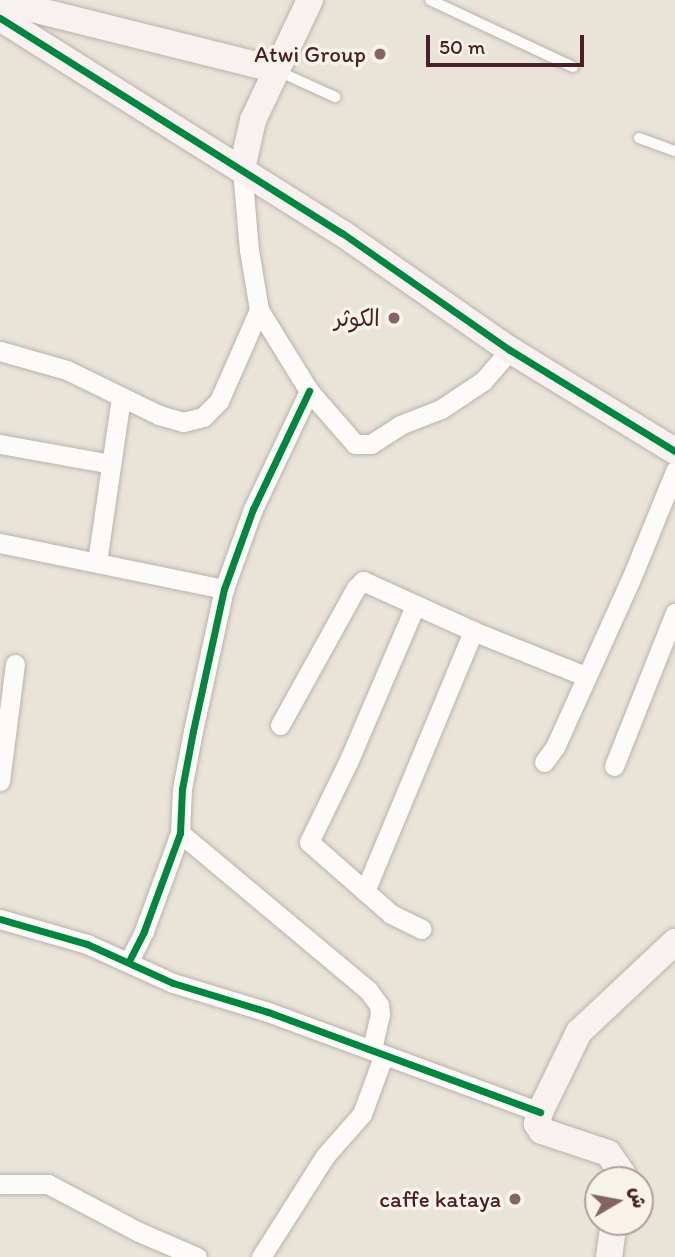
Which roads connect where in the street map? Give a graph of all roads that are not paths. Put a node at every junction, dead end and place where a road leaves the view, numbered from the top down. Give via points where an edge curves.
1 (310, 0) edge
2 (430, 0) edge
3 (0, 1) edge
4 (0, 18) edge
5 (573, 67) dead end
6 (277, 70) junction
7 (335, 97) dead end
8 (639, 138) dead end
9 (675, 151) edge
10 (242, 169) junction
11 (259, 310) junction
12 (510, 350) junction
13 (0, 351) edge
14 (309, 391) junction
15 (121, 397) junction
16 (0, 444) edge
17 (675, 451) edge
18 (111, 464) junction
19 (675, 471) edge
20 (0, 543) edge
21 (97, 562) junction
22 (224, 589) junction
23 (415, 606) junction
24 (675, 613) edge
25 (473, 631) junction
26 (15, 664) dead end
27 (585, 676) junction
28 (280, 725) dead end
29 (4, 727) edge
30 (544, 762) dead end
31 (614, 766) dead end
32 (0, 781) edge
33 (180, 832) junction
34 (365, 891) junction
35 (0, 919) edge
36 (422, 929) dead end
37 (675, 943) edge
38 (129, 961) junction
39 (378, 1054) junction
40 (540, 1111) junction
41 (618, 1166) edge
42 (0, 1184) edge
43 (612, 1236) edge
44 (197, 1257) edge
45 (261, 1257) edge
46 (608, 1257) edge

1 - 6 street
2 - 5 lane
3 - 6 street
4 - 10 street
6 - 7 lane
6 - 10 street via 253,120
8 - 9 lane
10 - 11 street
10 - 12 street
11 - 14 street
11 - 15 street via 219,401 203,417 173,422
12 - 14 street via 483,381 452,402 400,425 371,444 355,444
12 - 17 street
13 - 15 street via 67,370
14 - 22 street via 253,509
15 - 18 street
16 - 18 street
18 - 21 street
19 - 27 street
20 - 21 street
21 - 22 street
22 - 33 street via 193,731
23 - 25 street
23 - 28 street via 360,583
23 - 34 street via 309,842
24 - 31 street
25 - 27 street
25 - 34 street
26 - 29 street
27 - 30 street
29 - 32 street
33 - 38 street
33 - 39 street via 368,990 379,1005
34 - 36 street via 391,914
35 - 38 street
37 - 40 street via 579,1032
38 - 39 street via 173,983
39 - 40 street
39 - 45 street via 362,1114 325,1156
40 - 41 street via 537,1124 542,1131 608,1153
42 - 44 street via 48,1184 139,1233
43 - 46 street

